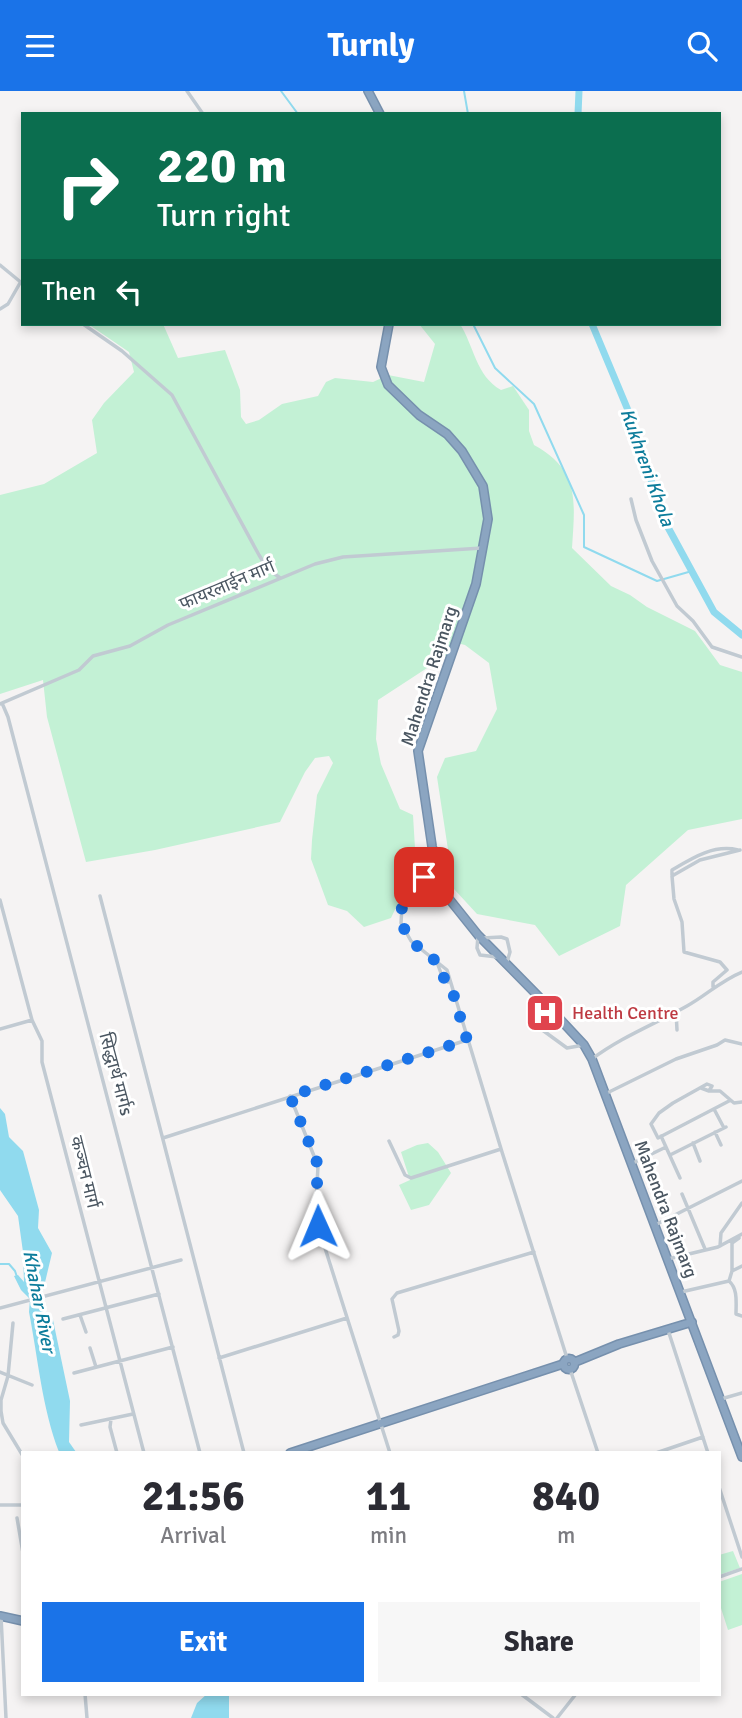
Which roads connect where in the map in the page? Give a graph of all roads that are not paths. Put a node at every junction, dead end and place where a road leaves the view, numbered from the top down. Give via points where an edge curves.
1 (187, 91) edge
2 (368, 91) edge
3 (202, 112) edge
4 (379, 112) edge
5 (0, 265) edge
6 (21, 283) edge
7 (0, 309) edge
8 (86, 326) edge
9 (389, 326) edge
10 (631, 499) dead end
11 (482, 548) junction
12 (281, 578) junction
13 (742, 657) edge
14 (1, 704) edge
15 (439, 875) junction
16 (672, 876) junction
17 (100, 896) dead end
18 (0, 900) edge
19 (480, 937) junction
20 (500, 957) junction
21 (507, 964) junction
22 (742, 972) edge
23 (713, 987) junction
24 (677, 1011) junction
25 (32, 1020) junction
26 (530, 1021) dead end
27 (0, 1029) edge
28 (677, 1030) dead end
29 (467, 1040) junction
30 (742, 1044) edge
31 (583, 1045) junction
32 (592, 1059) junction
33 (605, 1094) junction
34 (290, 1096) junction
35 (729, 1101) junction
36 (742, 1102) edge
37 (714, 1109) junction
38 (715, 1132) junction
39 (661, 1136) junction
40 (162, 1138) junction
41 (389, 1141) dead end
42 (693, 1143) junction
43 (720, 1145) dead end
44 (666, 1147) junction
45 (501, 1150) junction
46 (670, 1155) junction
47 (700, 1161) dead end
48 (632, 1164) junction
49 (680, 1178) dead end
50 (742, 1181) edge
51 (682, 1194) dead end
52 (742, 1203) edge
53 (689, 1208) junction
54 (655, 1225) junction
55 (742, 1236) edge
56 (720, 1246) junction
57 (705, 1249) junction
58 (534, 1252) junction
59 (668, 1259) junction
60 (181, 1260) dead end
61 (742, 1266) edge
62 (152, 1268) junction
63 (732, 1271) junction
64 (729, 1281) junction
65 (99, 1282) junction
66 (681, 1292) junction
67 (159, 1294) junction
68 (0, 1308) edge
69 (106, 1308) junction
70 (80, 1315) junction
71 (742, 1316) edge
72 (347, 1318) junction
73 (63, 1319) dead end
74 (692, 1322) junction
75 (13, 1323) dead end
76 (668, 1330) junction
77 (86, 1332) dead end
78 (394, 1336) dead end
79 (90, 1347) dead end
80 (173, 1347) junction
81 (219, 1358) junction
82 (120, 1361) junction
83 (569, 1363) junction
84 (96, 1367) junction
85 (0, 1372) edge
86 (74, 1373) dead end
87 (8, 1376) junction
88 (32, 1385) dead end
89 (742, 1392) edge
90 (722, 1399) junction
91 (133, 1414) junction
92 (111, 1419) junction
93 (381, 1423) junction
94 (81, 1425) dead end
95 (703, 1437) junction
96 (740, 1445) edge
97 (116, 1451) edge
98 (143, 1451) edge
99 (199, 1451) edge
100 (243, 1451) edge
101 (295, 1451) edge
102 (389, 1451) edge
103 (597, 1451) edge
104 (662, 1451) edge
105 (707, 1451) edge
106 (21, 1453) edge
107 (742, 1457) edge
108 (721, 1493) edge
109 (0, 1504) edge
110 (21, 1505) edge
111 (16, 1518) dead end
112 (21, 1543) edge
113 (742, 1557) edge
114 (742, 1569) edge
115 (721, 1576) edge
116 (1, 1616) edge
117 (21, 1621) edge
118 (85, 1696) edge
119 (524, 1696) edge
120 (574, 1696) edge
121 (6, 1718) edge
122 (87, 1718) edge
123 (555, 1718) edge

1 - 3 street
2 - 4 highway
5 - 6 street
6 - 7 street
8 - 12 street via 172,395 259,555
9 - 11 highway, Mahendra Rajmarg via 382,356 388,385 447,434 483,486 488,519
10 - 13 street via 652,561 677,606 712,647
11 - 12 street, फायरलाईन मार्ग via 343,557
11 - 15 highway, Mahendra Rajmarg via 476,584 418,751
12 - 14 street, फायरलाईन मार्ग via 168,625 130,646 93,656 79,670
14 - 62 street, सिद्धार्थ मार्गs
15 - 19 highway, Mahendra Rajmarg via 442,890
15 - 29 street via 419,879 405,897 401,923 411,941 447,970
16 - 16 street via 700,860 740,850 713,850 696,856 672,870
16 - 23 street via 684,952 720,962 727,970
17 - 40 street
18 - 25 street, कञ्चन मार्ग
19 - 20 highway, Mahendra Rajmarg
19 - 20 street via 480,955
19 - 21 street via 507,939
20 - 21 highway, Mahendra Rajmarg
21 - 31 highway, Mahendra Rajmarg
22 - 23 street
23 - 24 street
24 - 28 street
24 - 32 street
25 - 27 street
25 - 65 street, कञ्चन मार्ग via 42,1041 42,1062
26 - 31 street via 567,1048
29 - 34 street
29 - 45 street
30 - 33 street via 725,1040
31 - 32 highway, Mahendra Rajmarg
32 - 33 highway, Mahendra Rajmarg
33 - 48 highway, Mahendra Rajmarg
34 - 40 street
34 - 72 street via 318,1165 318,1226
35 - 36 street
35 - 37 street
35 - 39 street via 720,1091 709,1091 710,1084 700,1087 659,1113 651,1124 658,1138
37 - 38 street via 725,1127
37 - 39 street
38 - 42 street
38 - 43 street
39 - 44 street
40 - 81 street
41 - 45 street via 405,1175 411,1178
42 - 46 street
42 - 47 street
44 - 46 street
44 - 48 street
45 - 58 street
46 - 49 street
48 - 54 highway, Mahendra Rajmarg
50 - 53 street
51 - 53 street
52 - 56 street via 721,1233
53 - 54 street
53 - 57 street
54 - 59 highway, Mahendra Rajmarg
55 - 56 street
55 - 63 street via 732,1243
56 - 57 street
57 - 59 street
58 - 78 street via 397,1293 392,1299 399,1331
58 - 83 street
59 - 66 highway, Mahendra Rajmarg
60 - 62 street
61 - 63 street
62 - 65 street
62 - 67 street, सिद्धार्थ मार्गs
63 - 64 street
64 - 66 street
64 - 71 street via 736,1294 736,1314
65 - 68 street
65 - 69 street, कञ्चन मार्ग
66 - 74 highway, Mahendra Rajmarg
67 - 69 street
67 - 80 street, सिद्धार्थ मार्गs
69 - 70 street
69 - 82 street, कञ्चन मार्ग
70 - 73 street
70 - 77 street
72 - 81 street
72 - 93 street
74 - 76 highway
74 - 90 highway, Mahendra Rajmarg
75 - 87 street
76 - 83 highway
76 - 95 street
79 - 84 street
80 - 82 street
80 - 99 street, सिद्धार्थ मार्गs
81 - 100 street
82 - 84 street
82 - 91 street, कञ्चन मार्ग
83 - 93 highway
83 - 103 street
84 - 86 street
85 - 87 street
87 - 88 street
87 - 106 street via 1,1400 3,1423
89 - 90 street
90 - 96 highway, Mahendra Rajmarg
91 - 92 street
91 - 98 street, कञ्चन मार्ग
92 - 94 street
92 - 97 street
93 - 101 highway
93 - 102 street
95 - 104 street
95 - 105 street
96 - 107 highway, Mahendra Rajmarg
108 - 113 street
109 - 110 street
111 - 112 street
114 - 115 street
116 - 117 highway
116 - 121 street
118 - 122 street
119 - 123 street
120 - 123 street

